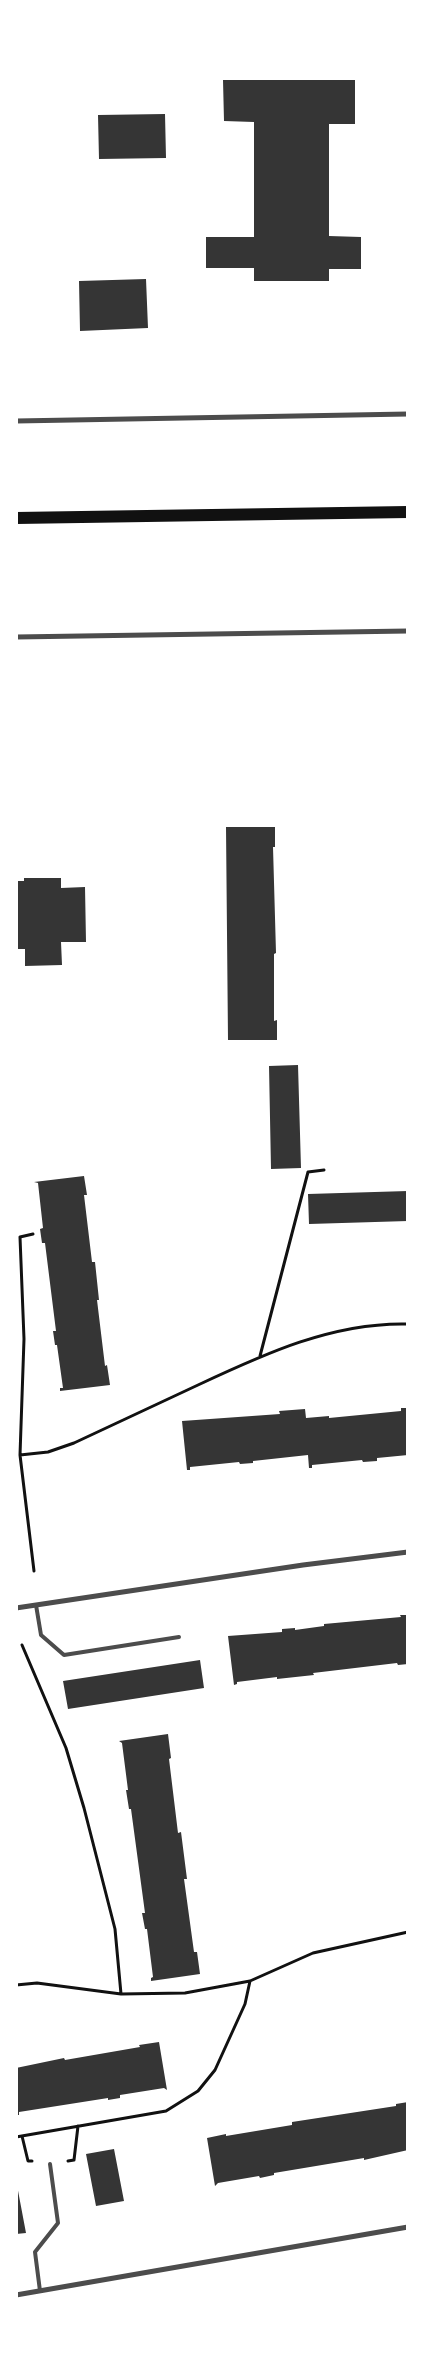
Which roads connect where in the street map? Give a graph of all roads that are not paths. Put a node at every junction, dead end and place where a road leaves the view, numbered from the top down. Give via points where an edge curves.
1 (408, 414) edge
2 (16, 421) edge
3 (408, 512) edge
4 (16, 518) edge
5 (408, 631) edge
6 (16, 637) edge
7 (408, 1552) edge
8 (36, 1605) junction
9 (16, 1608) edge
10 (178, 1637) dead end
11 (50, 2164) dead end
12 (408, 2227) edge
13 (40, 2291) junction
14 (16, 2295) edge

1 - 2 street
3 - 4 main road
5 - 6 street
7 - 8 street
8 - 9 street
8 - 10 lane via 41,1634 64,1655
11 - 13 lane via 58,2223 35,2252
12 - 13 street
13 - 14 street

